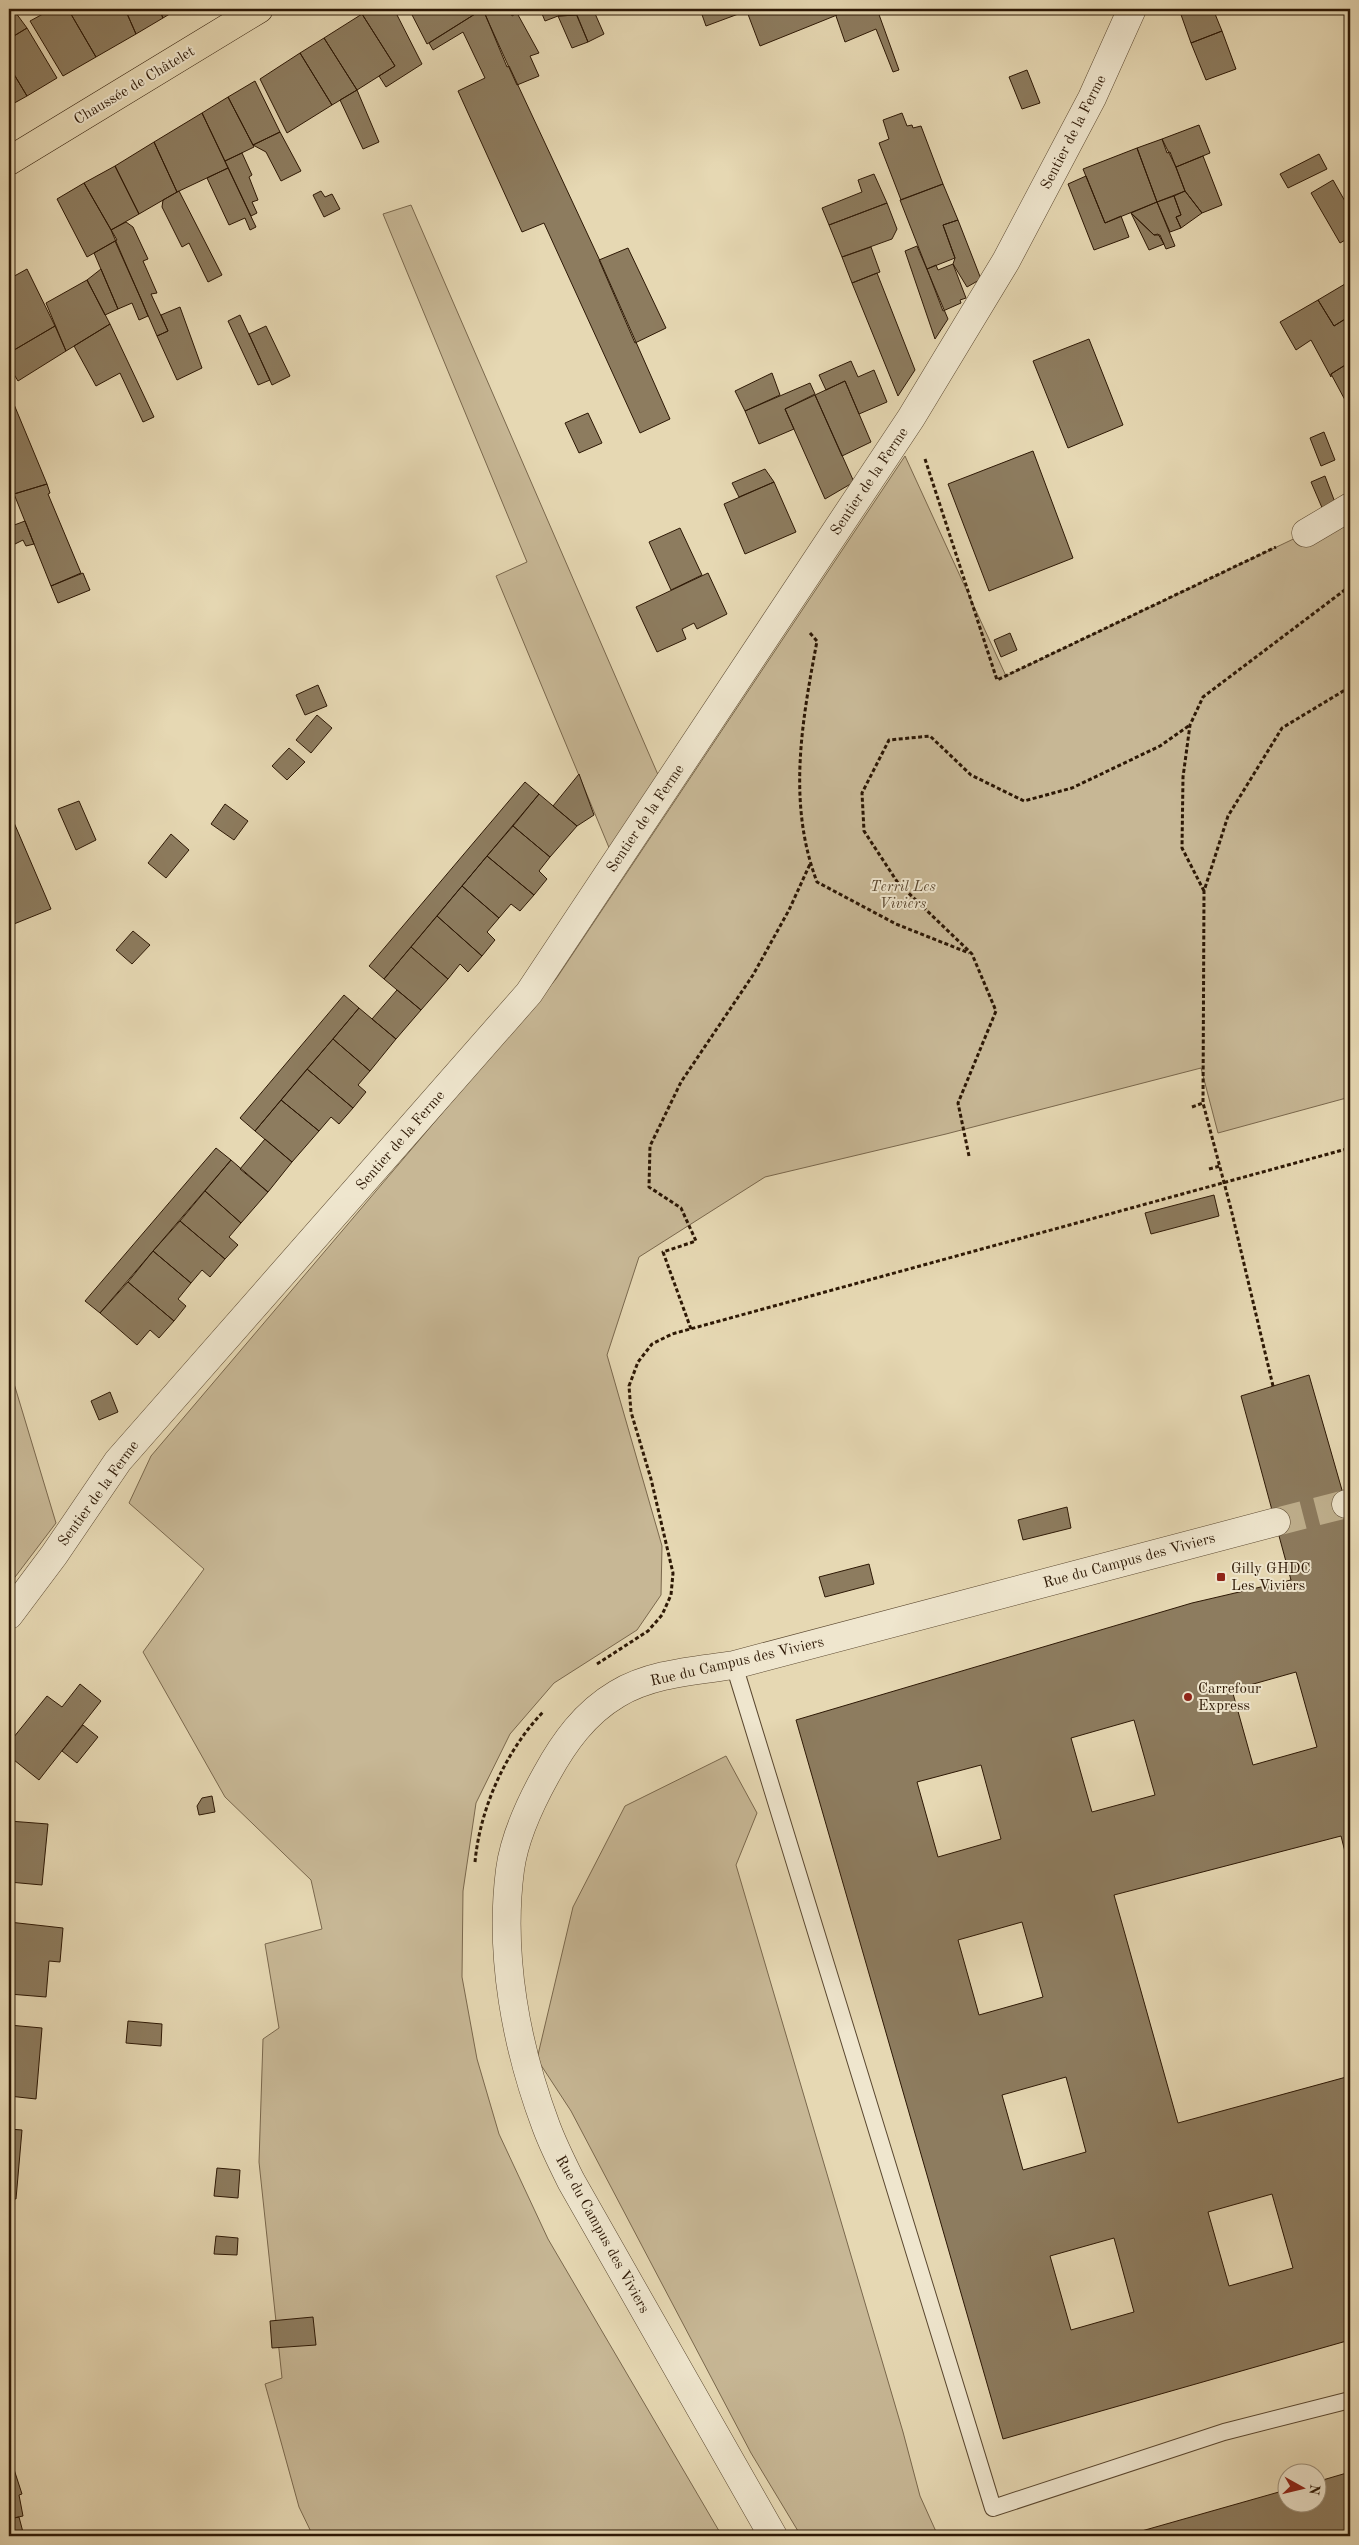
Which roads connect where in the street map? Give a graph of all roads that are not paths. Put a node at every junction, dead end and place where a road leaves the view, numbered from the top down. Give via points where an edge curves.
1 (259, 9) edge
2 (1132, 9) edge
3 (9, 160) edge
4 (1350, 507) edge
5 (1306, 533) road end
6 (1276, 1522) tunnel mouth
7 (9, 1615) edge
8 (734, 1665) junction
9 (1350, 2400) edge
10 (773, 2536) edge

1 - 3 main road, Chaussée de Châtelet
2 - 7 street, Sentier de la Ferme via 1092,98 1006,261 911,418 529,993 118,1461
4 - 5 street
6 - 8 street, Rue du Campus des Viviers
8 - 9 lane via 993,2508 1224,2432
8 - 10 street, Rue du Campus des Viviers via 662,1675 618,1693 590,1714 564,1743 527,1813 510,1868 505,1932 513,2000 525,2058 546,2126 570,2181

